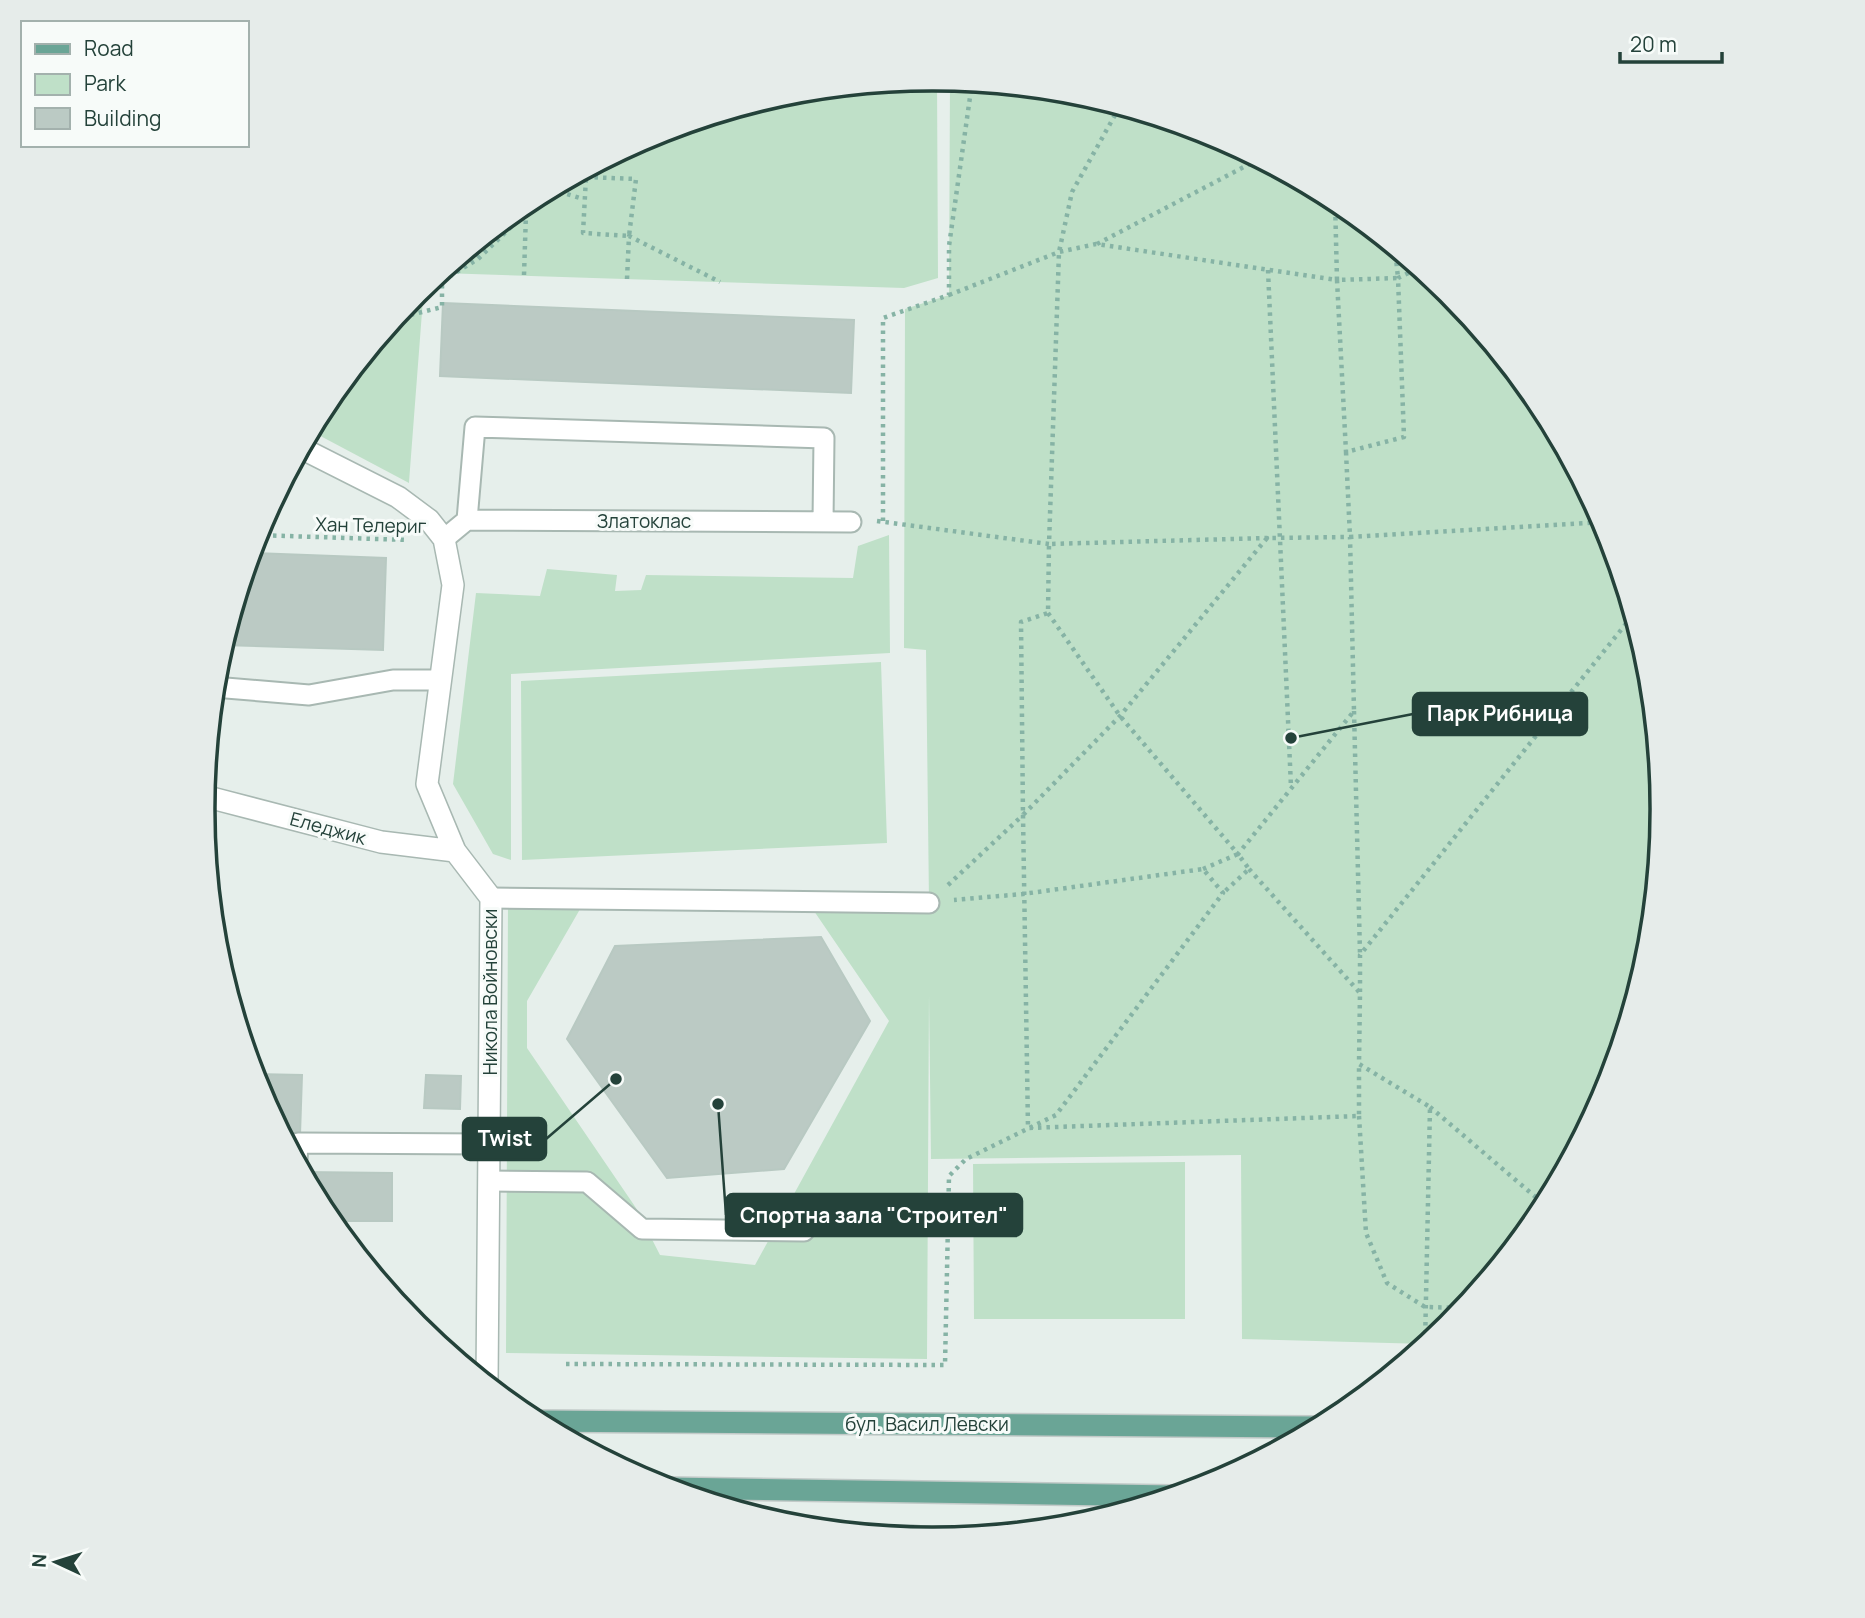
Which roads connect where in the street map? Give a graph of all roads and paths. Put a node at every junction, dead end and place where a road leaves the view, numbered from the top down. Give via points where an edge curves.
1 (971, 93) edge
2 (1115, 114) edge
3 (1249, 164) edge
4 (592, 177) edge
5 (585, 181) edge
6 (564, 193) edge
7 (583, 199) junction
8 (1335, 215) edge
9 (526, 218) edge
10 (507, 231) edge
11 (629, 236) junction
12 (1096, 244) junction
13 (1059, 253) junction
14 (477, 254) edge
15 (478, 259) junction
16 (1396, 261) edge
17 (1268, 270) junction
18 (1410, 272) edge
19 (454, 274) edge
20 (524, 275) dead end
21 (1398, 278) junction
22 (627, 279) dead end
23 (1337, 280) junction
24 (720, 282) dead end
25 (442, 285) edge
26 (949, 295) junction
27 (413, 314) edge
28 (310, 452) edge
29 (1346, 452) junction
30 (467, 520) junction
31 (883, 521) junction
32 (823, 522) junction
33 (851, 522) joint
34 (1591, 523) edge
35 (268, 536) edge
36 (1350, 537) junction
37 (1267, 538) junction
38 (1281, 538) junction
39 (444, 539) junction
40 (1049, 544) junction
41 (1048, 613) junction
42 (1626, 624) edge
43 (440, 680) junction
44 (225, 688) edge
45 (1354, 711) junction
46 (1120, 716) junction
47 (1291, 788) junction
48 (215, 799) edge
49 (1023, 815) junction
50 (455, 850) junction
51 (1238, 853) junction
52 (1203, 869) junction
53 (1249, 869) junction
54 (1223, 892) junction
55 (1023, 894) junction
56 (491, 898) junction
57 (929, 902) junction
58 (1360, 955) junction
59 (1360, 993) junction
60 (1359, 1065) junction
61 (1430, 1107) junction
62 (1359, 1116) junction
63 (1028, 1128) junction
64 (298, 1144) edge
65 (490, 1144) junction
66 (489, 1181) junction
67 (1536, 1197) edge
68 (804, 1231) dead end
69 (1425, 1307) junction
70 (1449, 1308) edge
71 (1424, 1332) edge
72 (566, 1364) dead end
73 (487, 1372) edge
74 (558, 1421) edge
75 (1298, 1427) edge
76 (701, 1489) edge
77 (1142, 1496) edge

1 - 26 path via 949,246
2 - 13 path via 1072,192
3 - 12 path
4 - 11 path via 636,179
5 - 7 path
6 - 7 path
7 - 11 path via 583,233
8 - 23 path
9 - 20 path
10 - 15 path
11 - 22 path
11 - 24 path
12 - 13 path
12 - 17 path
13 - 26 path
13 - 40 path
14 - 15 path
15 - 19 path
16 - 21 path
17 - 23 path
17 - 38 path
18 - 21 path
21 - 23 path
21 - 29 path via 1404,437
23 - 29 path
25 - 27 path via 442,307
26 - 31 path via 883,318
28 - 39 street via 398,497 429,520
29 - 36 path
30 - 32 lane, Златоклас
30 - 32 lane via 475,427 824,438
30 - 39 lane
31 - 33 path
31 - 40 path
32 - 33 lane, Златоклас
34 - 36 path
35 - 39 path, Хан Телериг
36 - 38 path
36 - 45 path
37 - 38 path
37 - 40 path
37 - 46 path
38 - 47 path
39 - 43 street, Никола Войновски via 453,585
40 - 41 path
41 - 46 path
41 - 49 path via 1021,622
42 - 58 path
43 - 44 lane via 393,680 309,695
43 - 50 street, Никола Войновски via 427,784
45 - 47 path
45 - 58 path
46 - 49 path
46 - 51 path
47 - 51 path
48 - 50 street, Еледжик via 381,842
49 - 55 path
49 - 57 path
50 - 56 street, Никола Войновски
51 - 52 path
51 - 53 path
52 - 54 path
52 - 55 path
53 - 54 path
53 - 59 path
54 - 63 path via 1056,1115
55 - 57 path
55 - 63 path
56 - 57 lane
56 - 65 street, Никола Войновски
58 - 59 path
59 - 60 path
60 - 61 path
60 - 62 path
61 - 67 path
61 - 69 path
62 - 63 path
62 - 69 path via 1366,1233 1387,1283
63 - 72 path via 966,1159 949,1177 944,1365
64 - 65 lane
65 - 66 street, Никола Войновски
66 - 68 lane via 587,1182 642,1229
66 - 73 street, Никола Войновски
69 - 70 path
69 - 71 path
74 - 75 main road, бул. Васил Левски
76 - 77 main road

